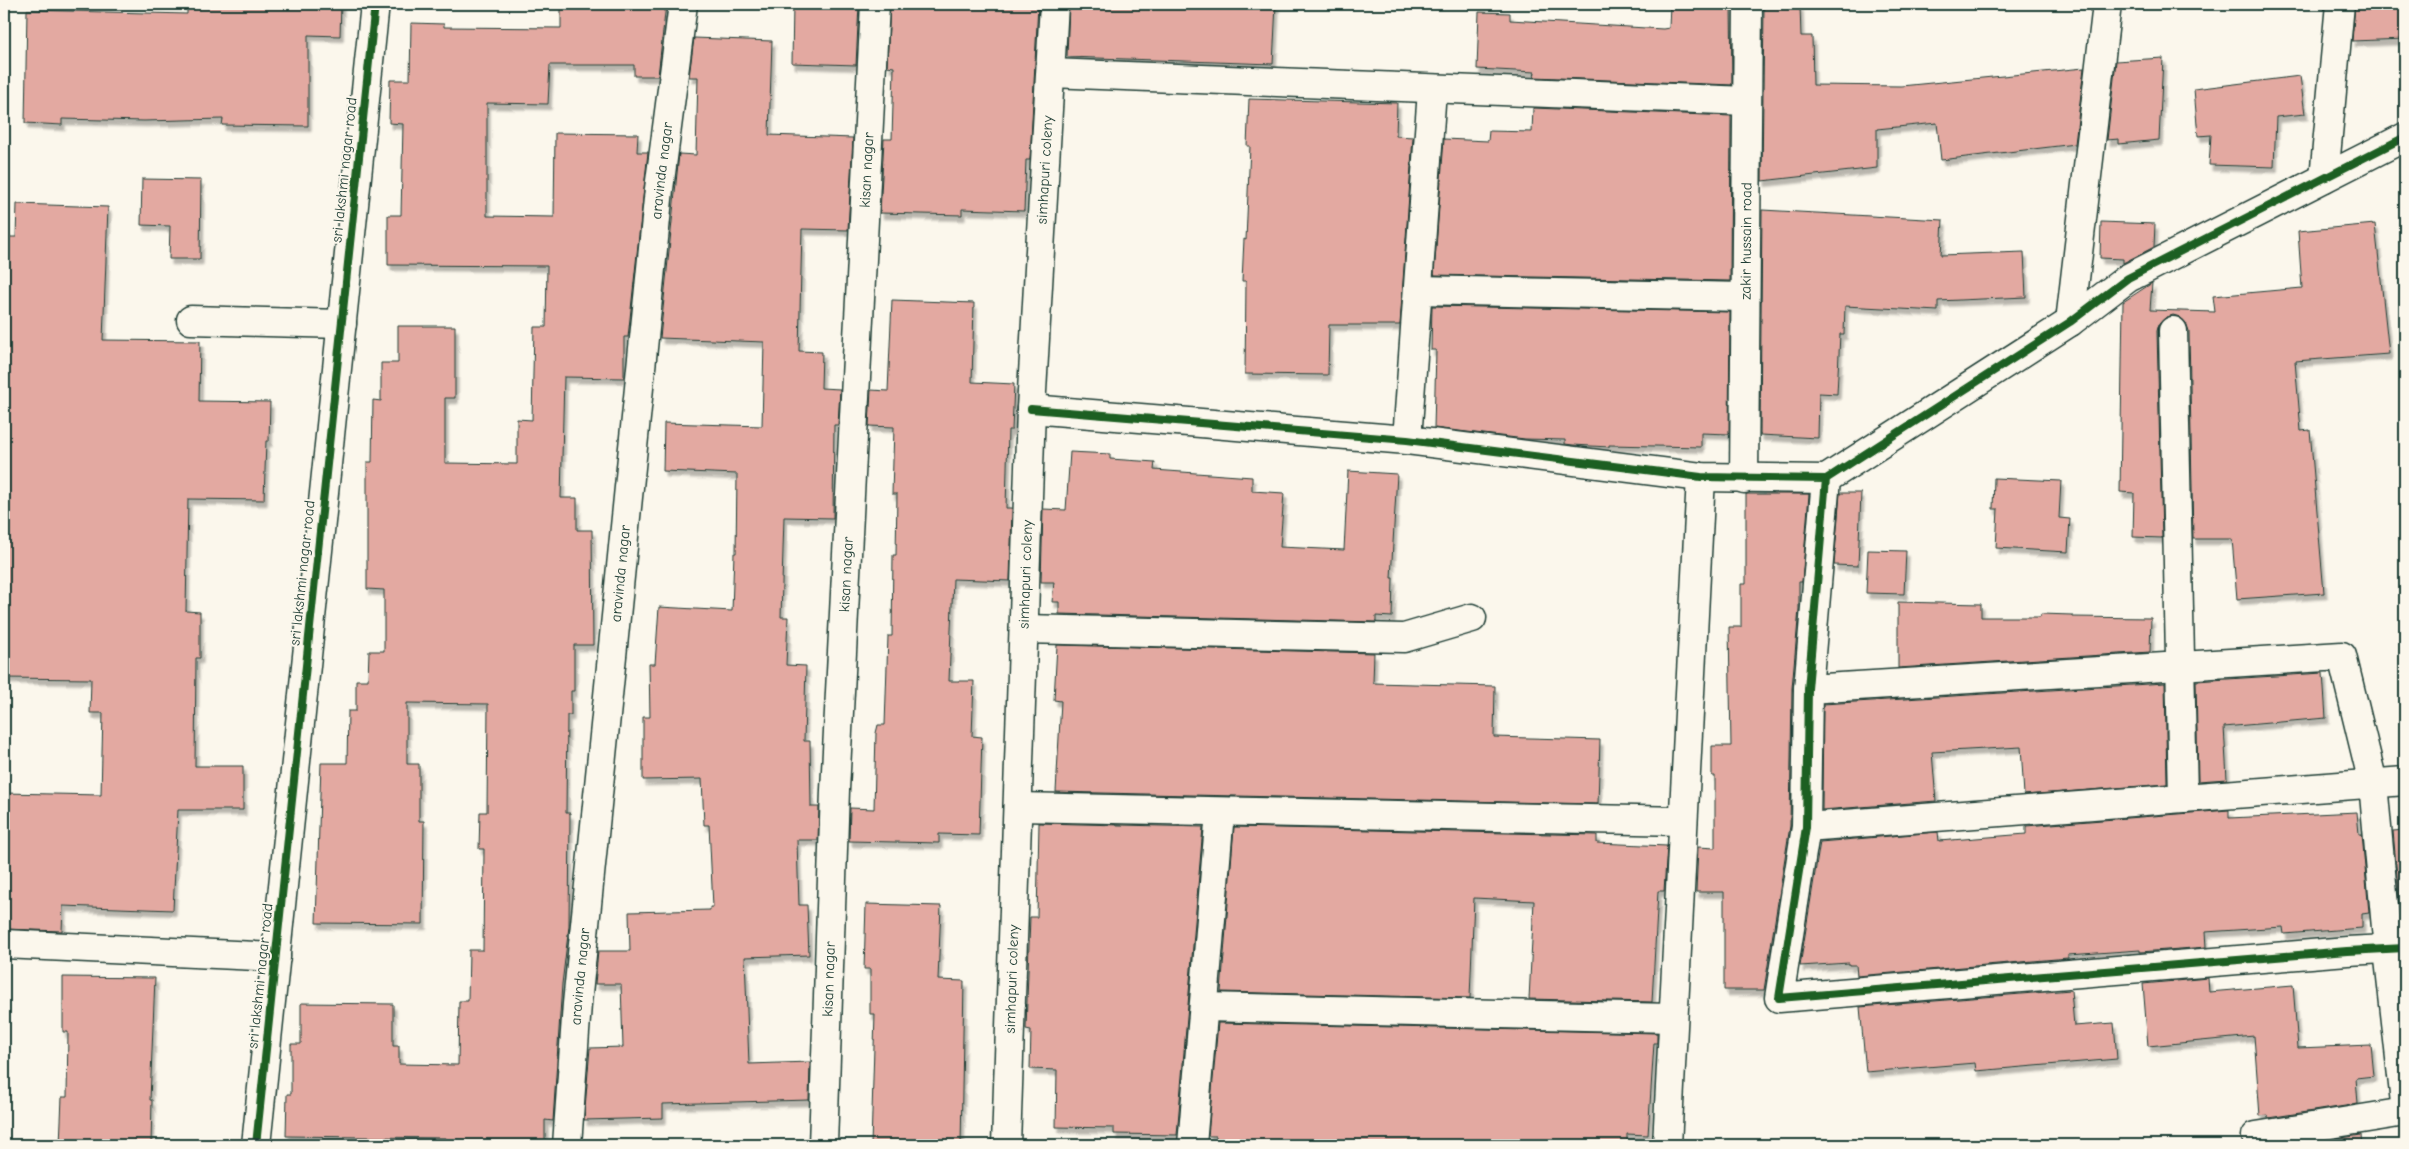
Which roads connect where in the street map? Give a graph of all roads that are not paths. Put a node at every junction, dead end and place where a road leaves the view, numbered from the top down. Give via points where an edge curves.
1 (375, 4) edge
2 (683, 4) edge
3 (875, 4) edge
4 (1054, 4) edge
5 (1748, 4) edge
6 (2107, 4) edge
7 (2340, 4) edge
8 (1050, 73) junction
9 (1432, 90) junction
10 (1747, 101) junction
11 (2405, 137) edge
12 (2324, 178) junction
13 (1418, 290) junction
14 (1745, 297) junction
15 (191, 320) dead end
16 (2070, 322) junction
17 (342, 324) junction
18 (2173, 331) dead end
19 (1031, 409) junction
20 (1407, 440) junction
21 (1701, 477) junction
22 (1744, 479) junction
23 (1826, 479) junction
24 (1472, 618) dead end
25 (1024, 628) junction
26 (2180, 666) junction
27 (1808, 688) junction
28 (2405, 780) edge
29 (2373, 783) junction
30 (2183, 798) junction
31 (1018, 807) junction
32 (1220, 812) junction
33 (1683, 822) junction
34 (1806, 827) junction
35 (4, 944) edge
36 (2397, 949) edge
37 (276, 957) junction
38 (1204, 1007) junction
39 (1672, 1018) junction
40 (2405, 1103) edge
41 (2405, 1112) edge
42 (2256, 1136) dead end
43 (256, 1145) edge
44 (567, 1145) edge
45 (823, 1145) edge
46 (1006, 1145) edge
47 (1192, 1145) edge
48 (1667, 1145) edge

1 - 17 street, sri lakshmi nagar road
2 - 44 street, aravinda nagar via 659,189 579,984
3 - 45 street, kisan nagar via 835,790
4 - 8 street, simhapuri coleny
5 - 10 street, zakir hussain road
6 - 16 street
7 - 12 street
8 - 9 street
8 - 19 street, simhapuri coleny
9 - 10 street
9 - 13 street
10 - 14 street, zakir hussain road
11 - 12 street
12 - 16 street via 2128,278
13 - 14 street
13 - 20 street
14 - 22 street, zakir hussain road
15 - 17 street
16 - 23 street
17 - 37 street, sri lakshmi nagar road
18 - 26 street
19 - 20 street
19 - 25 street, simhapuri coleny
20 - 21 street
21 - 22 street
21 - 33 street
22 - 23 street
23 - 27 street
24 - 25 street via 1404,638
25 - 31 street, simhapuri coleny
26 - 27 street
26 - 29 street via 2342,656
26 - 30 street
27 - 34 street
28 - 29 street
29 - 30 street
29 - 36 street
30 - 34 street
31 - 32 street
31 - 46 street, simhapuri coleny
32 - 33 street
32 - 38 street
33 - 39 street
34 - 36 street via 1779,998
35 - 37 street
36 - 40 street
37 - 43 street, sri lakshmi nagar road
38 - 39 street
38 - 47 street
39 - 48 street
41 - 42 street

